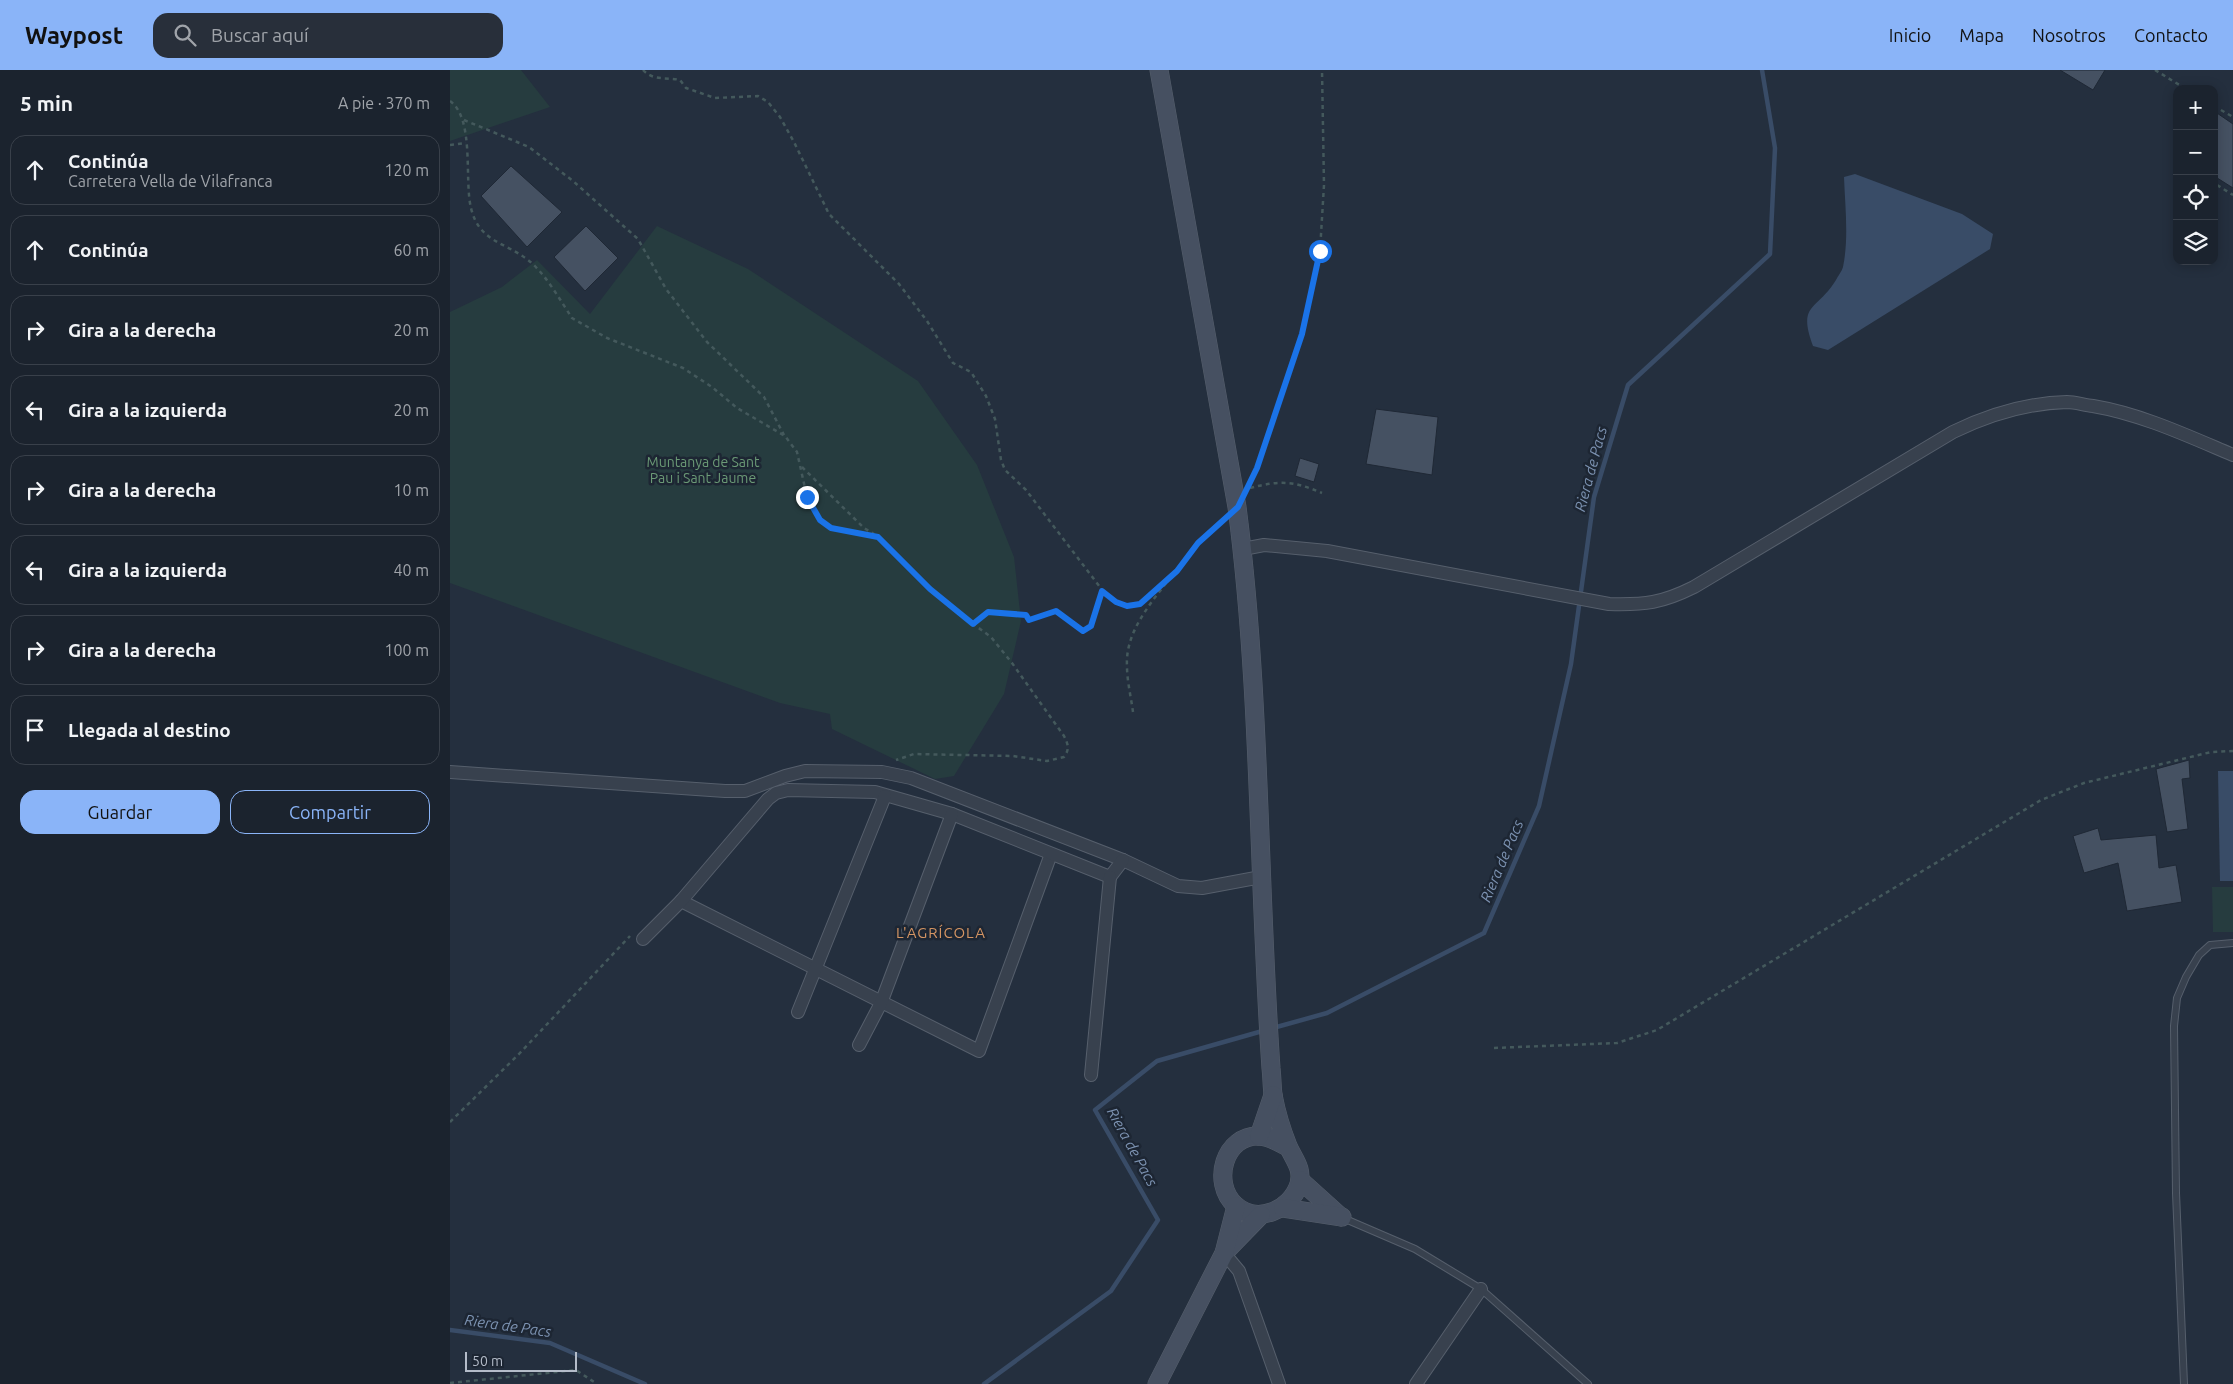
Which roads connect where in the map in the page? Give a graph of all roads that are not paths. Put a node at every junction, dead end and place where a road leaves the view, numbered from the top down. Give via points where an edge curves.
1 (1159, 70) edge
2 (2233, 455) edge
3 (1243, 549) junction
4 (450, 772) edge
5 (886, 796) junction
6 (952, 814) junction
7 (1051, 854) junction
8 (1123, 860) junction
9 (1261, 876) junction
10 (1110, 877) junction
11 (681, 901) junction
12 (639, 935) road end
13 (2233, 942) edge
14 (817, 968) junction
15 (881, 1003) junction
16 (798, 1012) dead end
17 (859, 1045) dead end
18 (1091, 1075) dead end
19 (1273, 1095) junction
20 (1259, 1136) junction
21 (1289, 1148) junction
22 (1300, 1180) junction
23 (1236, 1206) junction
24 (1283, 1208) junction
25 (1261, 1214) junction
26 (1342, 1217) junction
27 (1224, 1253) junction
28 (1481, 1289) junction
29 (1157, 1384) edge
30 (1279, 1384) edge
31 (1416, 1384) edge
32 (1588, 1384) edge
33 (2184, 1384) edge

1 - 3 main road
2 - 3 street via 2110,409 2068,402 2010,409 1953,432 1672,598 1641,605 1609,604 1327,551 1264,545
3 - 9 main road via 1252,660
4 - 8 street via 725,792 745,791 805,771 882,772 911,778
5 - 6 street
5 - 11 street via 860,791 788,790 776,793
5 - 14 street
6 - 7 street
6 - 15 street
7 - 10 street
7 - 15 street via 979,1051
8 - 9 street via 1178,886 1202,888
8 - 10 street
9 - 19 main road
10 - 18 street
11 - 12 street
11 - 14 street
13 - 33 lane via 2210,945 2199,955 2177,998 2174,1026 2176,1193
14 - 15 street
14 - 16 street
15 - 17 street
19 - 20 main road
19 - 21 main road
20 - 21 main road
20 - 23 main road via 1236,1145 1223,1166 1224,1188
21 - 22 main road via 1296,1158
22 - 24 main road via 1293,1197
22 - 26 main road
23 - 25 main road
23 - 27 main road
24 - 25 main road
24 - 26 main road
25 - 27 main road
26 - 28 lane via 1415,1249
27 - 29 main road
27 - 30 street via 1239,1271
28 - 31 street
28 - 32 lane

